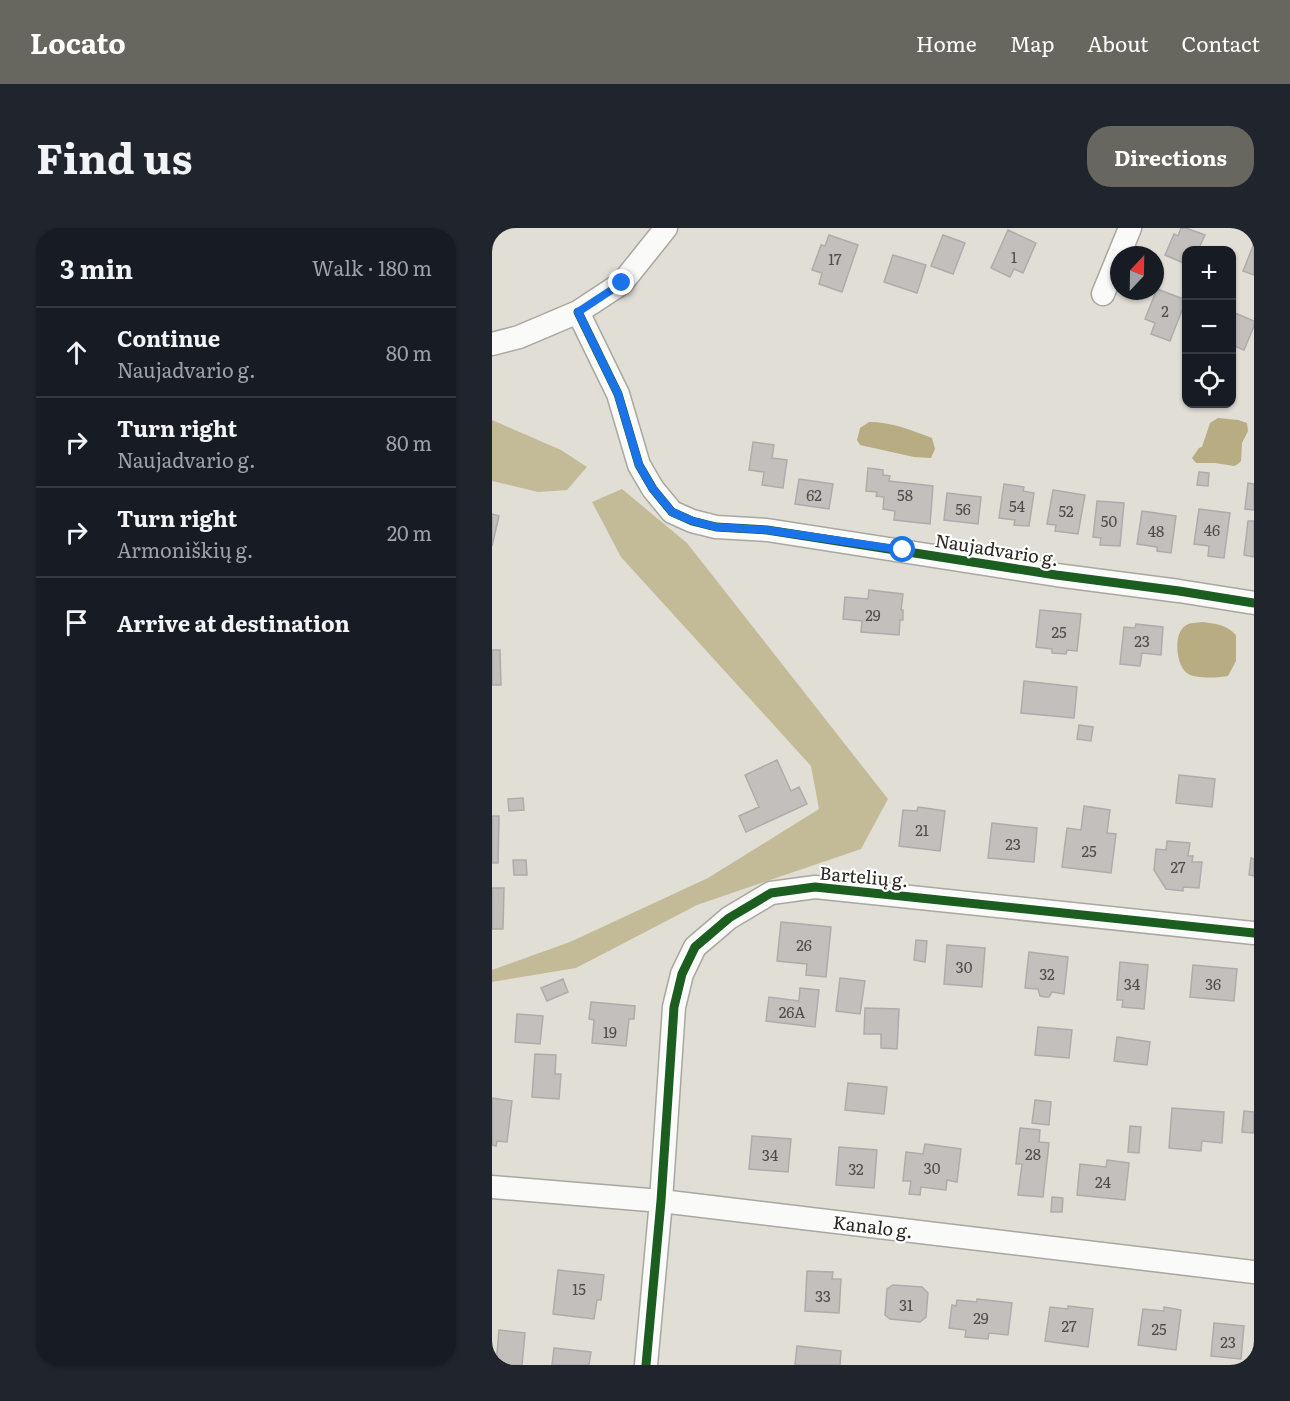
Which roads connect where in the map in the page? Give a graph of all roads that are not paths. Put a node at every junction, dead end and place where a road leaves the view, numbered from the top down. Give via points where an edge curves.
1 (666, 228) edge
2 (1130, 228) edge
3 (1103, 294) dead end
4 (578, 312) junction
5 (492, 344) edge
6 (1254, 603) edge
7 (1254, 933) edge
8 (492, 1187) edge
9 (661, 1201) junction
10 (1254, 1272) edge
11 (646, 1365) edge

1 - 4 street via 622,283
2 - 3 street
4 - 5 street via 519,338
4 - 6 street, Naujadvario g. via 618,394 639,465 672,512 716,527 767,530
7 - 9 street, Bartelių g. via 815,887 771,894 729,918 695,946 682,974 674,1007
8 - 9 street, Kanalo g.
9 - 10 street, Kanalo g.
9 - 11 street, Bartelių g.

